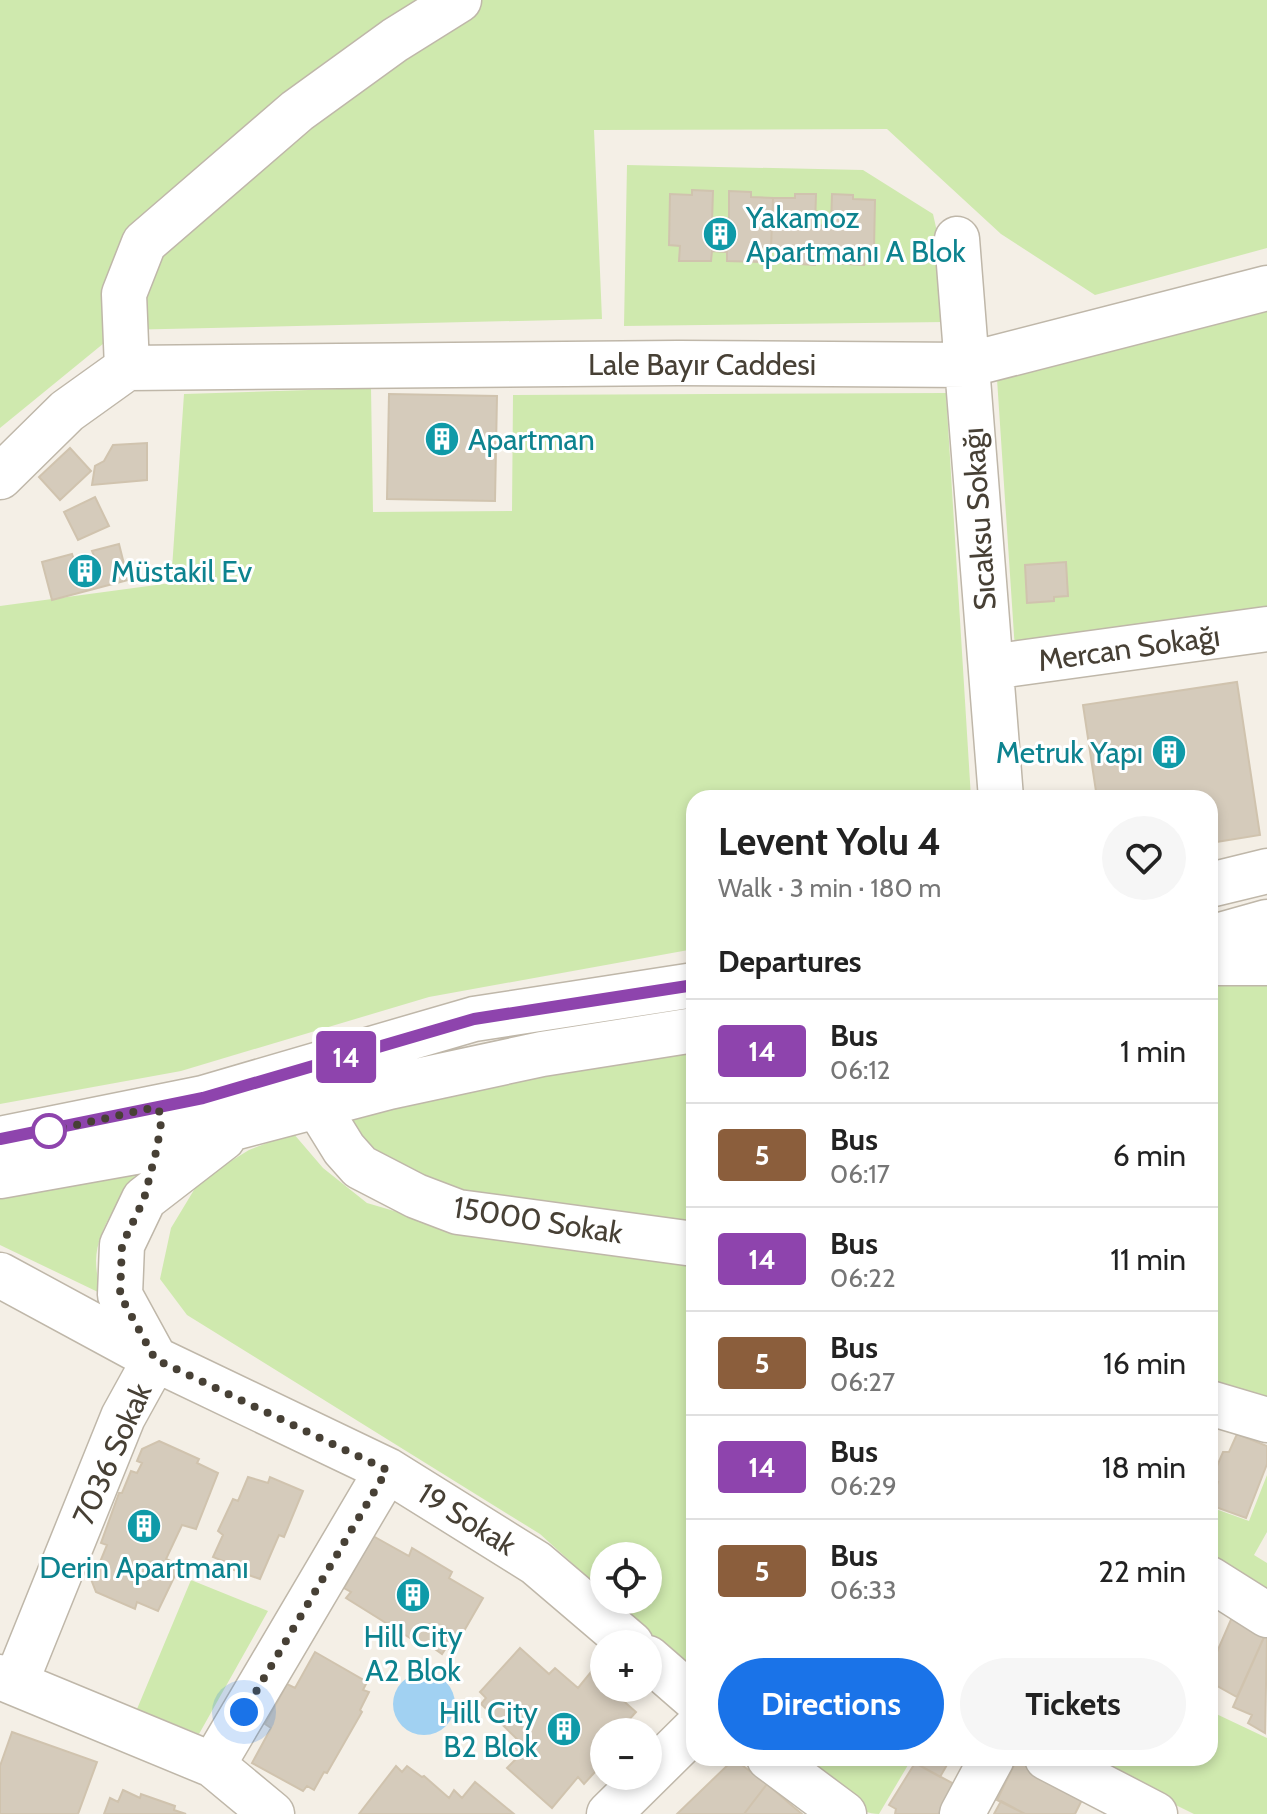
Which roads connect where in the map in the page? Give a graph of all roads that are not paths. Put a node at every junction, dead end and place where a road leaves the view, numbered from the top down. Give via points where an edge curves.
1 (459, 0) edge
2 (957, 239) dead end
3 (1267, 288) edge
4 (967, 365) junction
5 (127, 368) junction
6 (0, 477) edge
7 (1267, 629) edge
8 (991, 667) junction
9 (1000, 790) edge
10 (1267, 871) edge
11 (1218, 883) edge
12 (1267, 922) edge
13 (1218, 936) edge
14 (1218, 963) edge
15 (1267, 963) edge
16 (686, 986) edge
17 (686, 1031) edge
18 (311, 1088) junction
19 (157, 1128) junction
20 (234, 1129) junction
21 (0, 1139) edge
22 (0, 1176) edge
23 (144, 1199) junction
24 (686, 1243) edge
25 (0, 1275) edge
26 (155, 1359) junction
27 (1218, 1405) edge
28 (1267, 1420) edge
29 (387, 1470) junction
30 (1218, 1584) edge
31 (1267, 1615) edge
32 (615, 1630) edge
33 (662, 1670) edge
34 (8, 1680) edge
35 (686, 1691) edge
36 (686, 1738) edge
37 (213, 1765) junction
38 (780, 1766) edge
39 (988, 1766) edge
40 (1062, 1766) edge
41 (272, 1814) edge
42 (609, 1814) edge
43 (844, 1814) edge
44 (962, 1814) edge
45 (1155, 1814) edge

1 - 5 street via 297,111 144,243 124,294
2 - 4 street, Sıcaksu Sokağı
3 - 4 street, Lale Bayır Caddesi
4 - 5 street, Lale Bayır Caddesi
4 - 8 street, Sıcaksu Sokağı
5 - 6 street via 67,411
7 - 8 street, Mercan Sokağı
8 - 9 street, Sıcaksu Sokağı
10 - 11 street
12 - 13 street
14 - 15 street
16 - 18 street via 474,1019
17 - 18 street via 542,1054 389,1087
18 - 19 street via 203,1098
18 - 20 street
18 - 24 street, 15000 Sokak via 344,1149 360,1167 416,1196 458,1212
19 - 20 street
19 - 21 street
19 - 22 street
19 - 23 street
20 - 23 street
23 - 26 street via 122,1245 120,1295
25 - 26 street, 19 Sokak
26 - 29 street, 19 Sokak
26 - 34 street, 7036 Sokak via 123,1417
27 - 28 street
29 - 32 street, 19 Sokak via 536,1563
29 - 37 street
30 - 31 street
33 - 35 street
34 - 37 street
36 - 42 street
37 - 41 street
38 - 43 street
39 - 44 street
40 - 45 street

